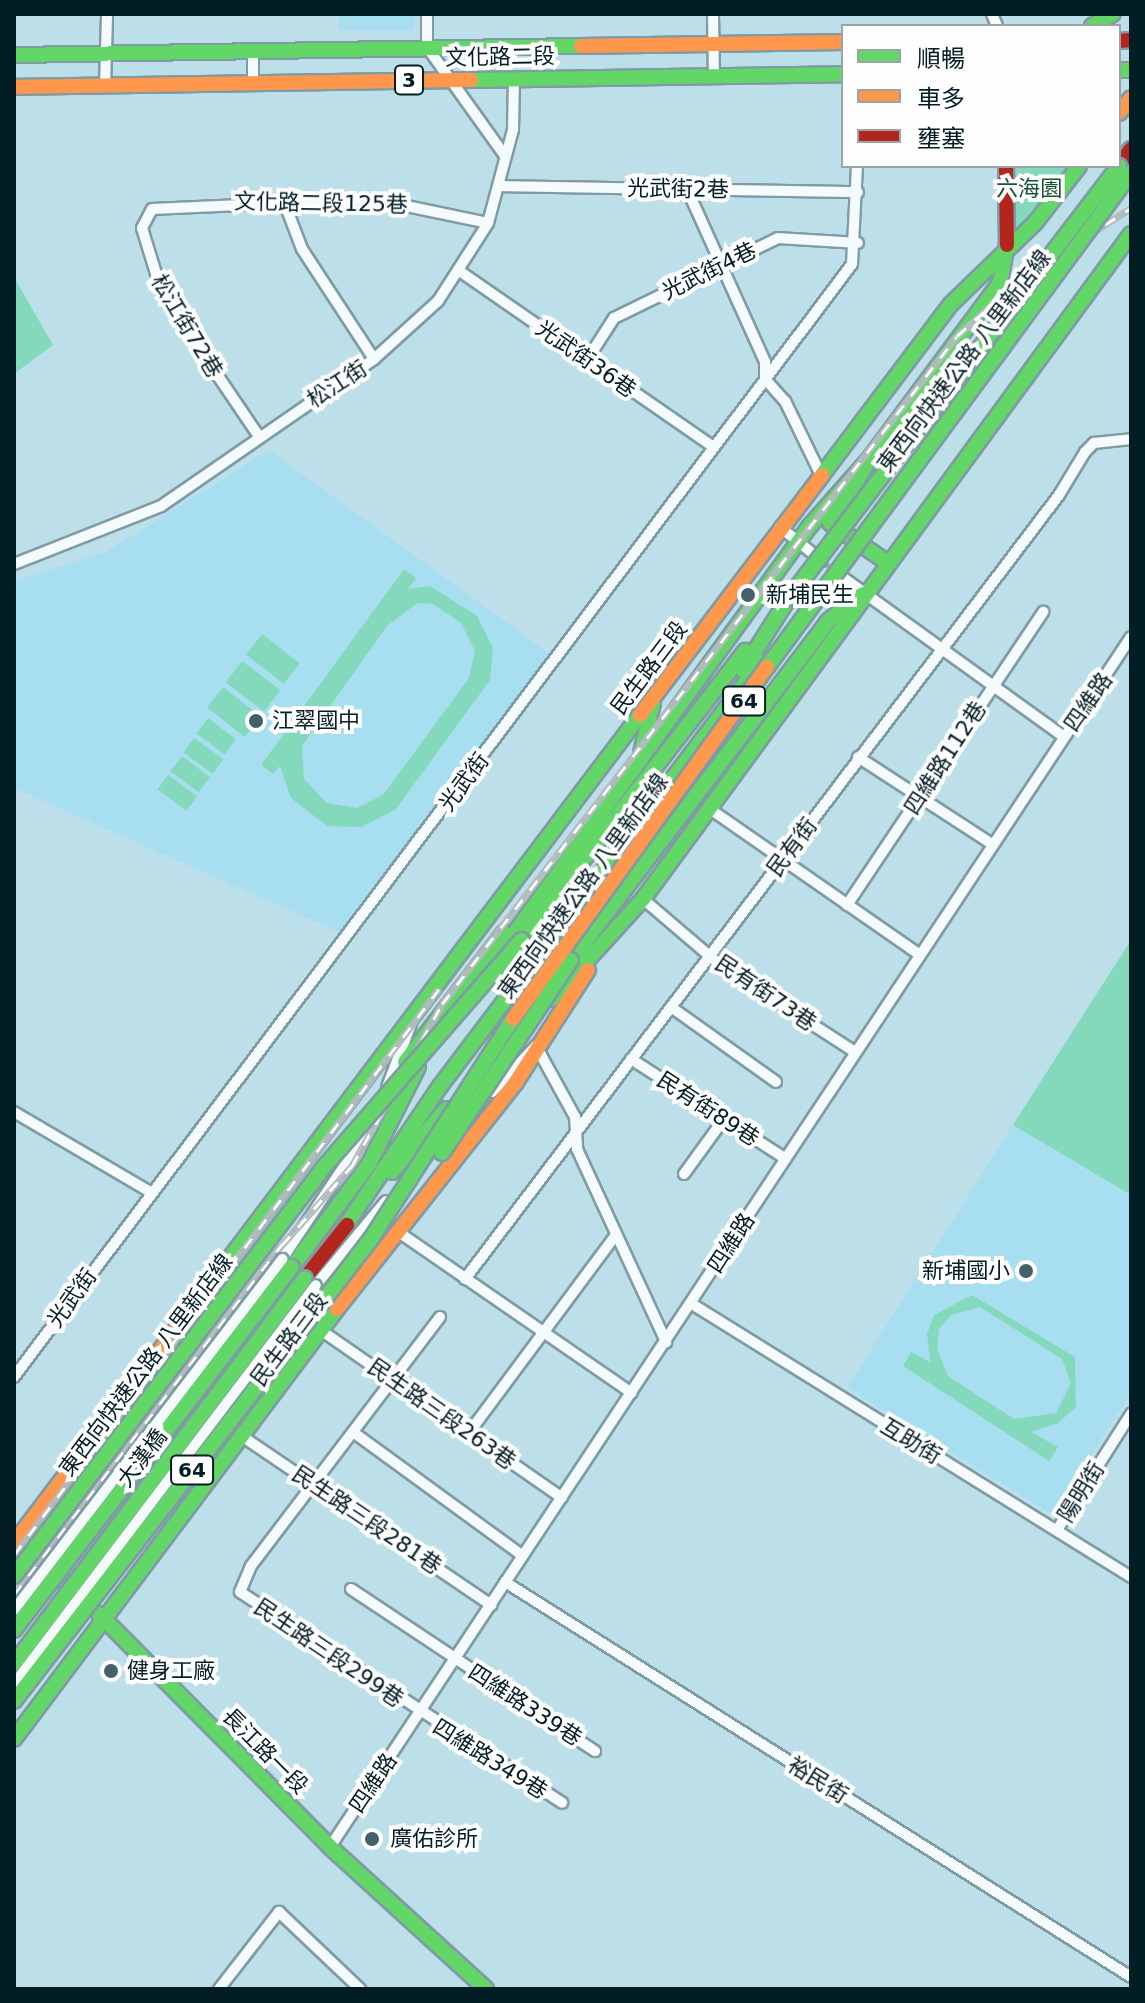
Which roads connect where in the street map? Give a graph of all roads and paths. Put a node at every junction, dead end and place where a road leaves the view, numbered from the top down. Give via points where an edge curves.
1 (107, 14) edge
2 (427, 14) edge
3 (713, 14) edge
4 (1113, 14) edge
5 (1096, 24) edge
6 (841, 42) edge
7 (713, 43) junction
8 (427, 47) junction
9 (253, 51) junction
10 (14, 55) edge
11 (105, 55) junction
12 (841, 74) edge
13 (714, 77) junction
14 (514, 78) junction
15 (448, 80) junction
16 (253, 84) junction
17 (14, 87) edge
18 (105, 87) junction
19 (505, 156) junction
20 (857, 168) edge
21 (1006, 168) edge
22 (1077, 168) edge
23 (1117, 168) edge
24 (1131, 173) edge
25 (499, 186) junction
26 (687, 189) junction
27 (858, 192) junction
28 (283, 199) junction
29 (152, 209) joint
30 (488, 223) junction
31 (1131, 234) edge
32 (858, 243) junction
33 (1007, 245) junction
34 (719, 266) junction
35 (458, 270) junction
36 (374, 359) junction
37 (587, 360) junction
38 (765, 379) junction
39 (258, 435) junction
40 (1131, 439) edge
41 (714, 447) junction
42 (870, 458) junction
43 (821, 475) junction
44 (780, 527) junction
45 (798, 542) junction
46 (888, 563) junction
47 (14, 564) edge
48 (863, 594) junction
49 (788, 599) junction
50 (806, 612) junction
51 (1043, 612) dead end
52 (1131, 637) edge
53 (939, 650) junction
54 (992, 688) junction
55 (654, 698) junction
56 (1063, 736) junction
57 (858, 757) junction
58 (639, 761) junction
59 (920, 798) junction
60 (710, 809) junction
61 (992, 844) junction
62 (783, 860) junction
63 (643, 899) junction
64 (847, 905) junction
65 (535, 954) junction
66 (710, 955) junction
67 (920, 955) junction
68 (592, 962) junction
69 (671, 1007) junction
70 (417, 1011) junction
71 (536, 1046) junction
72 (855, 1052) junction
73 (631, 1059) junction
74 (776, 1082) dead end
75 (14, 1112) edge
76 (724, 1119) junction
77 (576, 1131) junction
78 (786, 1159) junction
79 (684, 1174) dead end
80 (353, 1187) junction
81 (152, 1193) junction
82 (342, 1231) junction
83 (397, 1231) junction
84 (616, 1235) junction
85 (371, 1239) junction
86 (287, 1263) junction
87 (465, 1279) junction
88 (311, 1281) junction
89 (692, 1304) junction
90 (440, 1317) dead end
91 (322, 1331) junction
92 (543, 1334) junction
93 (666, 1342) junction
94 (14, 1377) edge
95 (393, 1379) junction
96 (632, 1393) junction
97 (1131, 1414) edge
98 (353, 1432) junction
99 (468, 1434) junction
100 (243, 1437) junction
101 (313, 1483) junction
102 (562, 1498) junction
103 (1057, 1530) junction
104 (19, 1540) edge
105 (523, 1556) junction
106 (14, 1565) edge
107 (14, 1576) edge
108 (1131, 1577) edge
109 (505, 1582) junction
110 (351, 1589) dead end
111 (491, 1605) junction
112 (14, 1610) edge
113 (106, 1620) junction
114 (14, 1630) edge
115 (455, 1659) junction
116 (14, 1664) edge
117 (14, 1677) edge
118 (14, 1684) edge
119 (14, 1701) edge
120 (41, 1702) junction
121 (418, 1714) junction
122 (14, 1739) edge
123 (595, 1751) dead end
124 (562, 1803) dead end
125 (330, 1847) junction
126 (1131, 1977) edge
127 (219, 1989) edge
128 (360, 1989) edge
129 (486, 1989) edge

1 - 11 street
2 - 8 street
3 - 7 street
4 - 5 main road
6 - 7 main road, 文化路二段 / 3
7 - 8 main road, 文化路二段 / 3
7 - 13 street
8 - 9 main road, 文化路二段 / 3
8 - 15 street
9 - 11 main road, 文化路二段 / 3
9 - 16 street
10 - 11 main road, 文化路二段 / 3
11 - 18 street
12 - 13 main road, 文化路二段 / 3
13 - 14 main road, 文化路二段 / 3
14 - 15 main road, 文化路二段 / 3
14 - 19 street, 松江街 via 513,130
15 - 16 main road, 文化路二段 / 3
15 - 19 street
16 - 18 main road, 文化路二段 / 3
17 - 18 main road, 文化路二段 / 3
19 - 25 street, 松江街
20 - 27 street, 光武街
21 - 33 main road
22 - 33 main road, 民生路三段 via 1035,223
23 - 49 main road, 東西向快速公路 八里新店線 / 64, bridge
24 - 50 main road, 東西向快速公路 八里新店線 / 64, bridge
25 - 26 street, 光武街2巷
25 - 30 street, 松江街
26 - 27 street, 光武街2巷
26 - 34 street
27 - 32 street, 光武街
28 - 29 street, 文化路二段125巷
28 - 30 street, 文化路二段125巷 via 421,205
28 - 36 street via 302,249
29 - 39 street, 松江街72巷 via 142,228 162,293
30 - 35 street, 松江街
31 - 46 main road, 民生路三段
32 - 34 street, 光武街4巷 via 778,238
32 - 38 street, 光武街 via 852,264
33 - 42 main road, 民生路三段 via 1000,283
33 - 43 main road, 民生路三段 via 951,304
34 - 37 street, 光武街4巷 via 614,318
34 - 38 street via 765,362
35 - 36 street, 松江街 via 438,301
35 - 37 street, 光武街36巷
36 - 39 street, 松江街
37 - 41 street, 光武街36巷
38 - 41 street, 光武街
38 - 43 street via 785,401
39 - 47 street, 松江街 via 161,506
40 - 53 street, 民有街 via 1094,443 1085,452 1059,495
41 - 81 street, 光武街
42 - 45 main road, 民生路三段
42 - 46 main road via 830,523
43 - 44 main road, 民生路三段
44 - 45 street
44 - 55 main road, 民生路三段
45 - 48 street
45 - 58 main road, 民生路三段
46 - 48 main road, 民生路三段
48 - 53 street
48 - 60 main road, 民生路三段 via 848,626
48 - 85 main road, bridge via 828,621 698,791 571,960 419,1185
49 - 65 main road via 765,642
49 - 107 main road, 東西向快速公路 八里新店線 / 64, bridge via 521,940 324,1167
50 - 65 main road, bridge via 741,684
50 - 85 main road, 東西向快速公路 八里新店線 / 64, bridge via 546,967
51 - 54 street, 四維路112巷
52 - 56 street, 四維路
53 - 54 street
53 - 57 street, 民有街
54 - 56 street
54 - 59 street, 四維路112巷
55 - 58 main road
55 - 70 main road, 民生路三段
56 - 61 street, 四維路
57 - 59 street
57 - 62 street, 民有街
58 - 80 main road, 民生路三段 via 529,906 441,1007 403,1065
59 - 61 street
59 - 64 street, 四維路112巷
60 - 62 street
60 - 63 main road, 民生路三段
61 - 67 street, 四維路
62 - 64 street
62 - 66 street, 民有街
63 - 66 street, 民有街73巷
63 - 68 main road, 民生路三段
64 - 67 street
65 - 80 main road via 372,1170
65 - 82 main road
66 - 69 street, 民有街
66 - 72 street, 民有街73巷
67 - 72 street, 四維路
68 - 71 main road, 民生路三段 via 572,1002
68 - 82 main road, 民生路三段 via 504,1044
69 - 73 street, 民有街
69 - 74 street
70 - 86 street via 379,1117
70 - 104 main road, 民生路三段
71 - 77 street via 575,1117
71 - 83 main road, 民生路三段 via 516,1082
71 - 88 street
72 - 78 street, 四維路
73 - 76 street, 民有街89巷
73 - 77 street, 民有街
75 - 81 street
76 - 78 street, 民有街89巷
76 - 79 street
77 - 84 street via 577,1149
77 - 87 street, 民有街
78 - 89 street, 四維路
80 - 86 main road, 民生路三段
81 - 94 street, 光武街
82 - 88 main road, 民生路三段
83 - 87 street
83 - 91 main road, 民生路三段
84 - 92 street
84 - 93 street
85 - 119 main road, 東西向快速公路 八里新店線 / 64, bridge
86 - 112 street, bridge
86 - 114 main road, 大漢橋, bridge
87 - 92 street
88 - 116 main road, 大漢橋, bridge
88 - 118 street, bridge
89 - 93 street, 四維路
89 - 103 street, 互助街
90 - 95 street
91 - 95 street, 民生路三段263巷
91 - 100 main road, 民生路三段
92 - 96 street
92 - 99 street
93 - 96 street, 四維路
95 - 98 street
95 - 99 street, 民生路三段263巷
96 - 102 street, 四維路
97 - 103 street, 陽明街
98 - 101 street
98 - 105 street
99 - 102 street, 民生路三段263巷
100 - 101 street, 民生路三段281巷
100 - 113 main road, 民生路三段
101 - 111 street, 民生路三段281巷
101 - 121 street, 民生路三段299巷 via 251,1566 240,1592
102 - 105 street, 四維路
103 - 108 street, 互助街
104 - 106 main road, 民生路三段
104 - 113 main road, 長江路一段
105 - 109 street, 四維路
109 - 111 street, 四維路
109 - 126 street, 裕民街
110 - 115 street, 四維路339巷
111 - 115 street, 四維路
113 - 120 main road, 民生路三段
113 - 125 main road, 長江路一段
115 - 121 street, 四維路
115 - 123 street, 四維路339巷
117 - 120 street
120 - 122 main road, 民生路三段
121 - 124 street, 四維路349巷
121 - 125 street, 四維路
125 - 129 main road, 長江路一段
127 - 128 street via 282,1912

